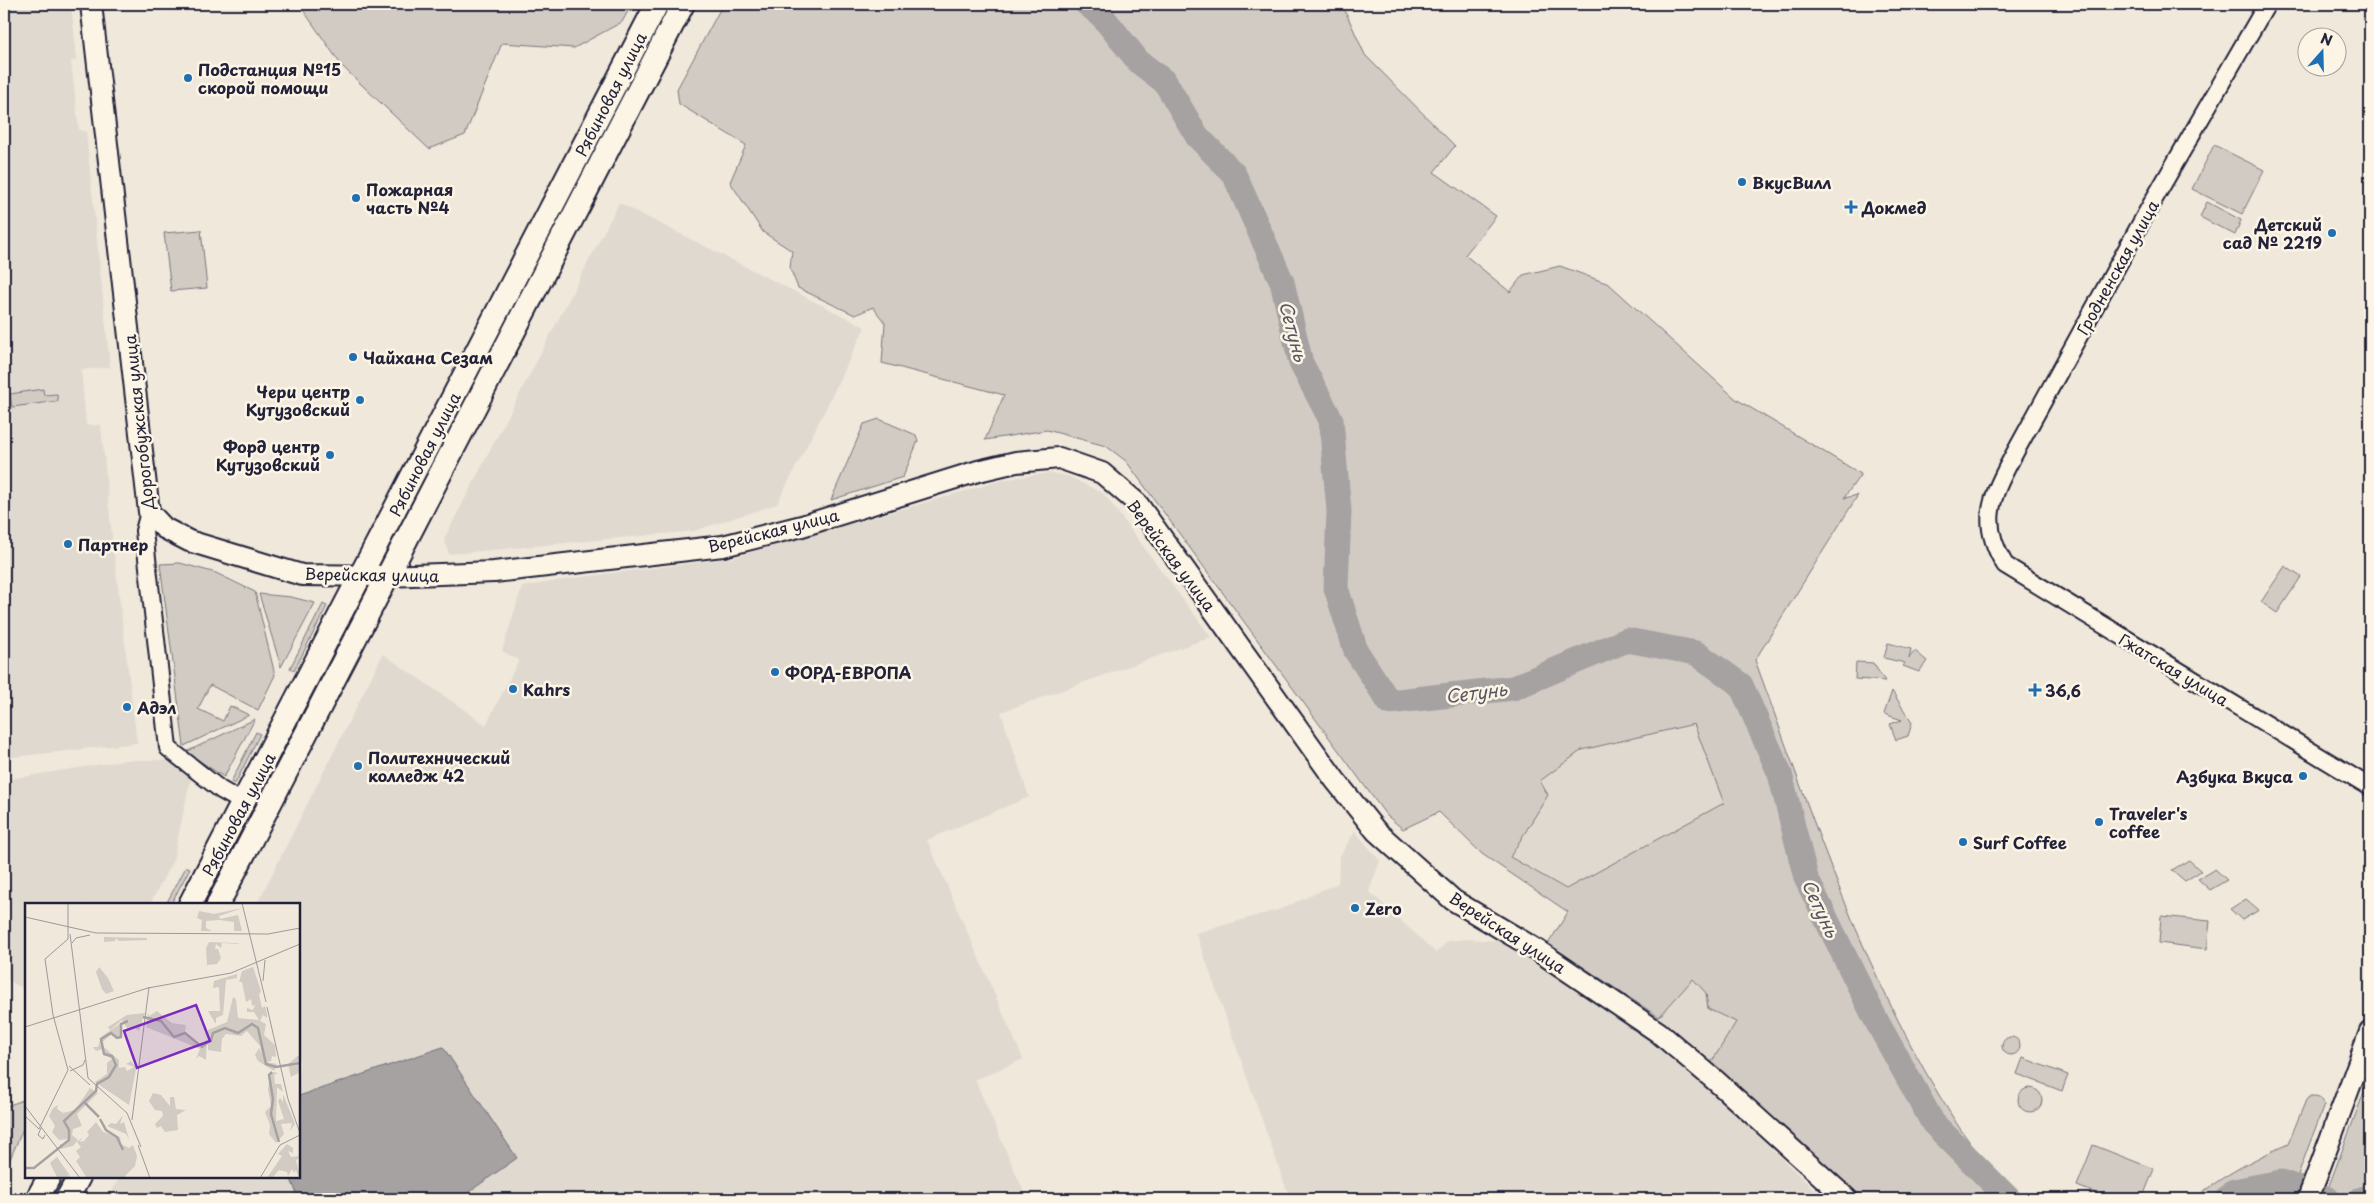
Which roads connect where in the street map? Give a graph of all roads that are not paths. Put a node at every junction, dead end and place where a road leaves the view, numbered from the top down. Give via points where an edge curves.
1 (91, 4) edge
2 (657, 4) edge
3 (683, 4) edge
4 (2267, 4) edge
5 (149, 512) junction
6 (1992, 538) joint
7 (362, 575) junction
8 (386, 576) junction
9 (2370, 788) edge
10 (244, 803) junction
11 (191, 903) edge
12 (219, 903) edge
13 (2370, 1032) edge
14 (48, 1178) edge
15 (78, 1178) edge
16 (37, 1199) edge
17 (67, 1199) edge
18 (1847, 1199) edge
19 (2308, 1199) edge

1 - 5 street, Дорогобужская улица
2 - 7 main road, Рябиновая улица
3 - 8 main road, Рябиновая улица
4 - 6 street, Гродненская улица via 2153,201 1999,482 1990,508
5 - 7 street, Верейская улица via 164,528 189,541 259,563 302,575
5 - 10 street, Дорогобужская улица via 144,531 168,748 221,790
6 - 9 street, Гжатская улица via 2005,565
7 - 8 street, Верейская улица
7 - 10 main road, Рябиновая улица
8 - 12 main road, Рябиновая улица
8 - 18 street, Верейская улица via 494,572 723,546 802,526 1016,462 1059,458 1102,473 1137,504 1335,780 1400,855 1453,900 1567,970 1658,1032
10 - 11 main road, Рябиновая улица
13 - 19 street
14 - 16 main road
15 - 17 main road

